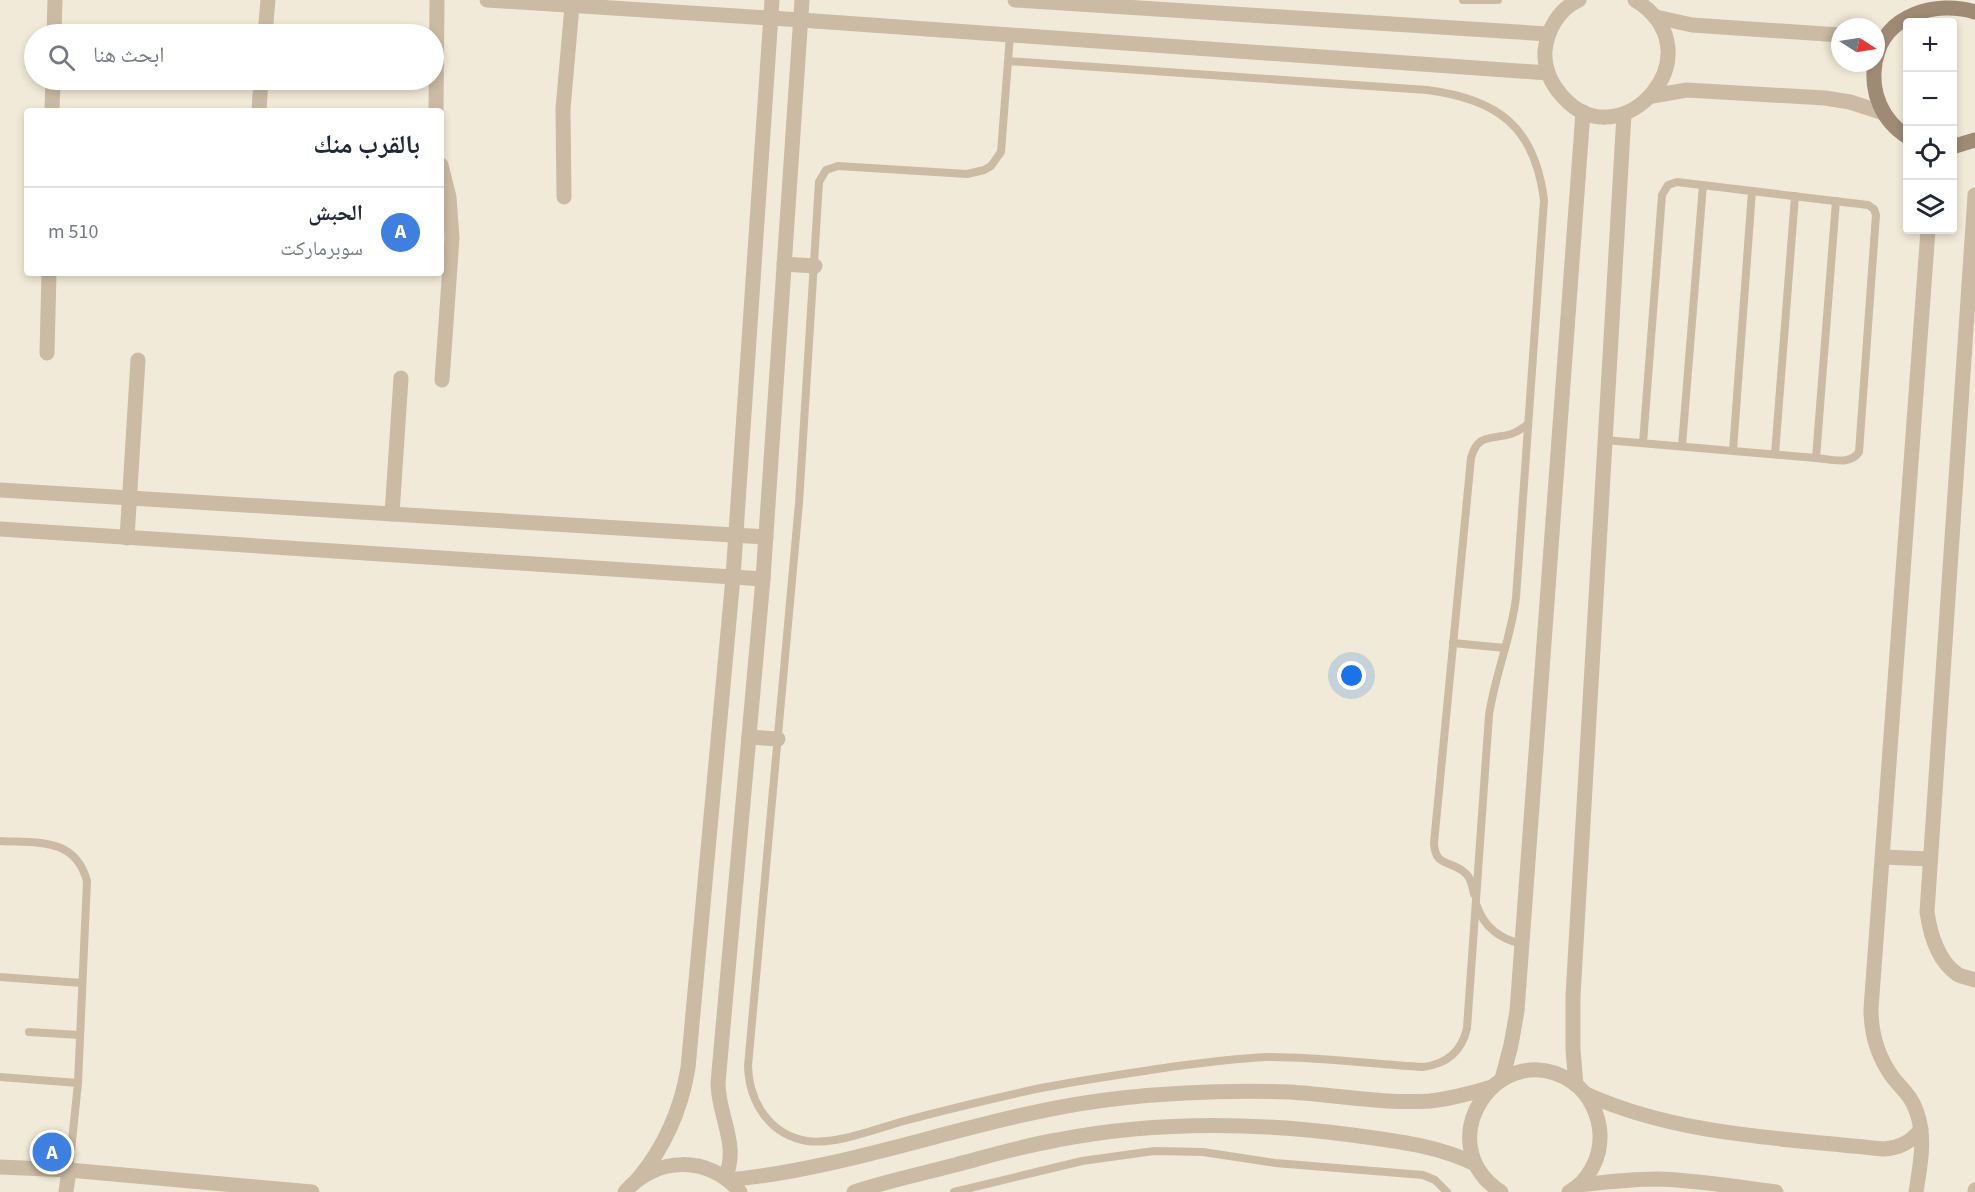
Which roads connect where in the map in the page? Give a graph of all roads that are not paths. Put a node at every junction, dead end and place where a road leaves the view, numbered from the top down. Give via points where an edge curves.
1 (55, 0) edge
2 (268, 0) edge
3 (437, 0) edge
4 (487, 0) edge
5 (772, 0) edge
6 (802, 0) edge
7 (1016, 0) edge
8 (1463, 0) edge
9 (1498, 0) edge
10 (1579, 0) edge
11 (1635, 0) edge
12 (572, 6) junction
13 (1918, 6) edge
14 (1975, 12) edge
15 (1656, 17) junction
16 (771, 19) junction
17 (801, 20) junction
18 (54, 24) edge
19 (266, 24) edge
20 (437, 24) edge
21 (1893, 27) junction
22 (1885, 29) edge
23 (1548, 34) junction
24 (1831, 34) edge
25 (1010, 35) junction
26 (1885, 39) edge
27 (1008, 61) junction
28 (1874, 72) edge
29 (1548, 74) junction
30 (53, 90) edge
31 (260, 90) edge
32 (436, 90) edge
33 (1653, 96) junction
34 (52, 108) edge
35 (259, 108) edge
36 (436, 108) edge
37 (1583, 112) junction
38 (1884, 113) junction
39 (1624, 114) junction
40 (1903, 133) edge
41 (1975, 140) edge
42 (1957, 146) edge
43 (444, 177) edge
44 (1703, 185) junction
45 (1752, 191) junction
46 (1975, 195) edge
47 (1795, 196) junction
48 (564, 197) dead end
49 (1836, 201) junction
50 (1928, 234) edge
51 (784, 264) junction
52 (814, 266) junction
53 (49, 276) edge
54 (47, 354) dead end
55 (138, 360) dead end
56 (401, 378) dead end
57 (442, 380) dead end
58 (1528, 424) junction
59 (1605, 440) junction
60 (1643, 443) junction
61 (1682, 446) junction
62 (1733, 451) junction
63 (1775, 454) junction
64 (1816, 458) junction
65 (0, 490) edge
66 (130, 498) junction
67 (392, 514) junction
68 (0, 529) edge
69 (736, 535) junction
70 (766, 537) junction
71 (127, 538) junction
72 (733, 577) junction
73 (763, 579) junction
74 (1453, 643) junction
75 (1505, 648) junction
76 (749, 737) junction
77 (778, 739) junction
78 (0, 842) edge
79 (1883, 858) junction
80 (1930, 859) junction
81 (1476, 903) junction
82 (1522, 944) junction
83 (0, 977) edge
84 (1975, 980) edge
85 (82, 983) junction
86 (29, 1032) dead end
87 (80, 1035) junction
88 (0, 1077) edge
89 (78, 1083) junction
90 (1497, 1083) junction
91 (1581, 1090) junction
92 (1921, 1129) junction
93 (1475, 1164) junction
94 (0, 1167) edge
95 (69, 1170) junction
96 (727, 1179) junction
97 (637, 1180) junction
98 (1496, 1190) edge
99 (1573, 1190) edge
100 (66, 1192) edge
101 (312, 1192) edge
102 (625, 1192) edge
103 (740, 1192) edge
104 (854, 1192) edge
105 (954, 1192) edge
106 (1448, 1192) edge
107 (1776, 1192) edge
108 (1916, 1192) edge

1 - 18 street
2 - 19 street
3 - 20 street
4 - 12 street
5 - 16 street
6 - 17 street
7 - 23 street
8 - 9 lane
10 - 23 street via 1558,16
11 - 15 street
12 - 16 street
12 - 48 street via 563,108
13 - 14 street via 1950,4
13 - 21 street
15 - 24 street via 1692,25
15 - 33 street via 1664,32 1667,57 1662,82
16 - 17 street
16 - 69 street
17 - 25 street
17 - 51 street
21 - 22 street
21 - 26 street
23 - 29 street
25 - 27 lane
25 - 29 street
27 - 52 lane via 1004,144 991,166 968,174 831,167 819,182
27 - 58 lane via 1427,90 1464,96 1498,111 1526,142 1535,160 1544,200
28 - 38 street via 1877,98
29 - 37 street via 1568,103
30 - 34 street
31 - 35 street
32 - 36 street
33 - 38 street via 1687,90 1825,98
33 - 39 street
37 - 39 street
37 - 82 street
38 - 40 street
39 - 59 street
41 - 42 street
43 - 57 street via 452,238
44 - 45 lane
44 - 60 lane via 1672,183 1662,195
44 - 61 lane
45 - 47 lane
45 - 62 lane
46 - 80 street
47 - 49 lane
47 - 63 lane
49 - 64 lane
49 - 64 lane via 1868,205 1876,215 1859,452 1849,460
50 - 79 street
51 - 52 street
51 - 70 street
52 - 77 lane via 799,503
53 - 54 street
55 - 66 street
56 - 67 street
58 - 74 lane via 1513,434 1488,437 1473,451
58 - 75 lane via 1515,598
59 - 60 lane
59 - 91 street via 1573,996 1574,1050
60 - 61 lane
61 - 62 lane
62 - 63 lane
63 - 64 lane
65 - 66 street
66 - 67 street
66 - 71 street
67 - 69 street
68 - 71 street
69 - 70 street
69 - 72 street
70 - 73 street
71 - 72 street
72 - 73 street
72 - 97 street via 688,1068 671,1128
73 - 76 street
74 - 75 lane
74 - 81 lane via 1434,850 1442,862 1469,877
75 - 81 lane via 1489,715
76 - 77 street
76 - 96 street via 718,1083 732,1147
77 - 81 lane via 748,1080 767,1120 805,1140 834,1140 1038,1089 1233,1060 1288,1058 1434,1066 1453,1056 1465,1038
78 - 85 lane via 58,846 69,851 84,869 87,881
79 - 80 street
79 - 92 street via 1872,1034 1887,1070 1913,1102
80 - 84 street via 1927,912 1935,942 1958,974
81 - 82 lane via 1496,934
82 - 90 street via 1515,1028
83 - 85 lane
85 - 87 lane
86 - 87 lane
87 - 89 lane
88 - 89 lane
89 - 95 lane
90 - 91 street via 1514,1074 1540,1071 1560,1076
90 - 93 street via 1473,1115 1470,1148
90 - 96 street via 1461,1096 1430,1101 1256,1091 1120,1098 1019,1115 819,1167
91 - 92 street via 1647,1117 1695,1128 1883,1149 1902,1146
91 - 99 street via 1595,1109 1600,1141 1590,1172
92 - 108 street
93 - 98 street
93 - 104 street via 1409,1143 1289,1128 1190,1125 1059,1139
94 - 95 street
95 - 100 street
95 - 101 street
96 - 97 street via 704,1167 681,1164 658,1168
96 - 103 street
97 - 102 street
99 - 107 street via 1626,1180 1658,1179
105 - 106 lane via 1082,1161 1170,1151 1423,1175

